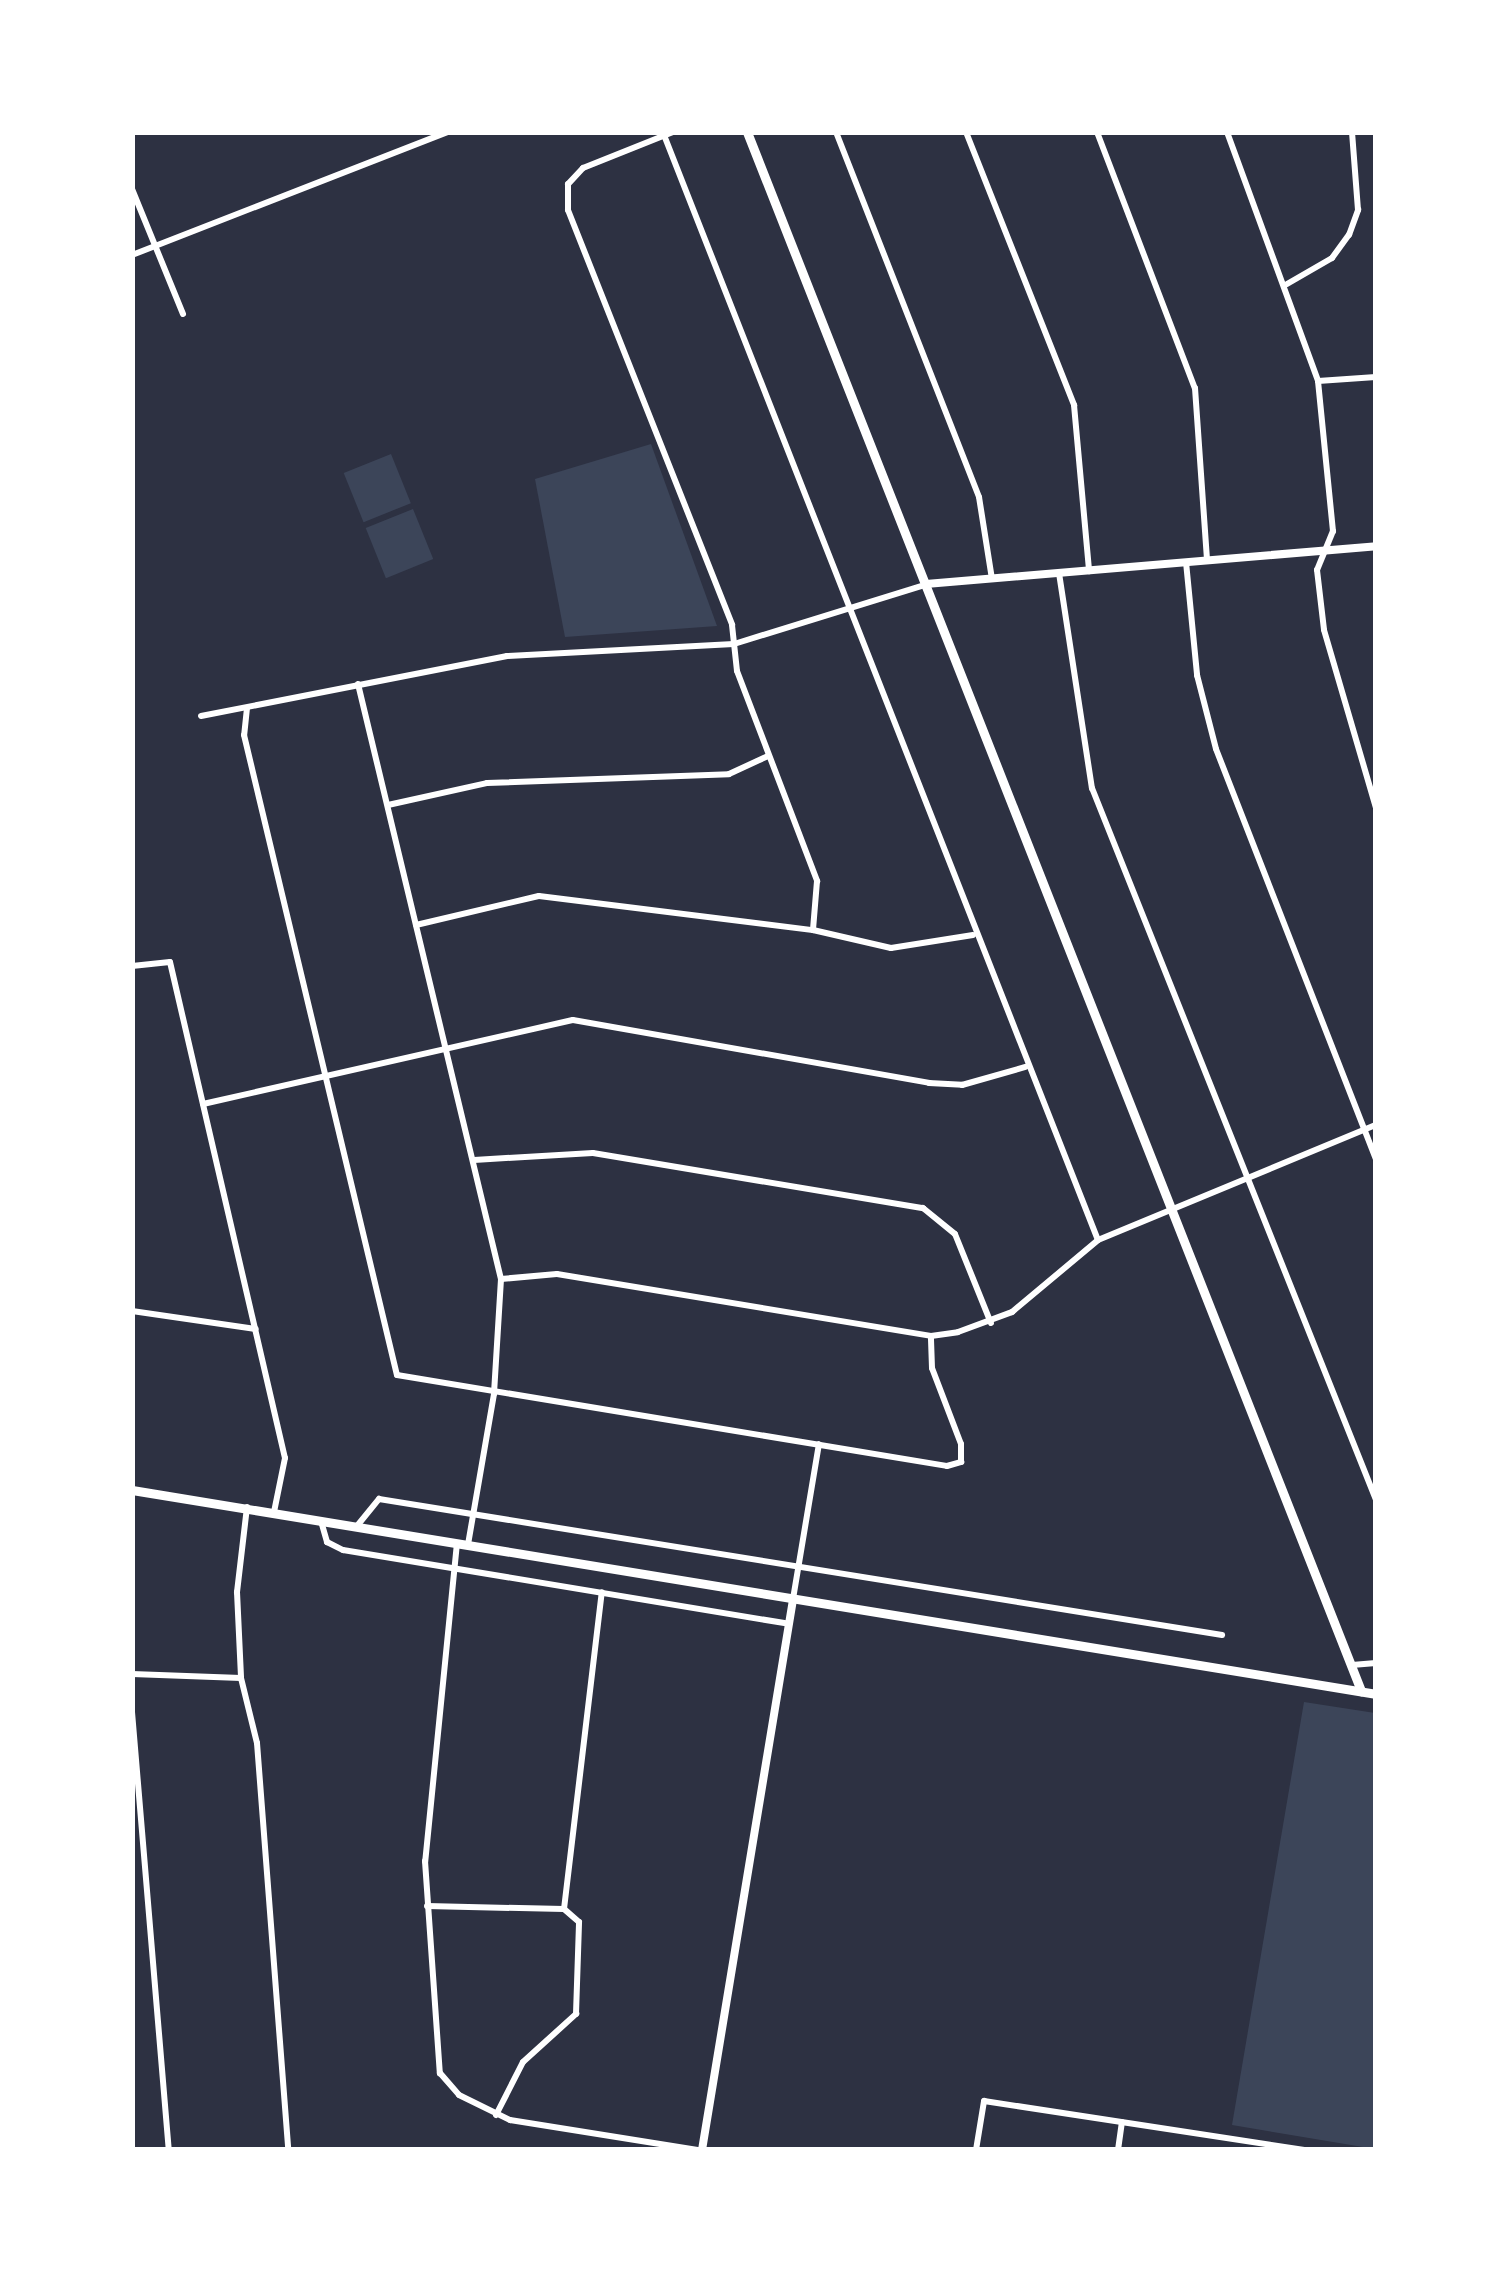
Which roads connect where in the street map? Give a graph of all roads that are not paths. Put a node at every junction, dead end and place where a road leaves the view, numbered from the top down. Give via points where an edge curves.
1 (448, 132) edge
2 (673, 132) edge
3 (747, 132) edge
4 (836, 132) edge
5 (966, 132) edge
6 (1097, 132) edge
7 (1227, 132) edge
8 (1352, 132) edge
9 (664, 135) junction
10 (132, 189) edge
11 (155, 246) junction
12 (132, 255) edge
13 (1286, 284) junction
14 (183, 314) dead end
15 (1376, 377) edge
16 (1318, 381) junction
17 (1376, 546) edge
18 (1322, 551) junction
19 (1207, 561) junction
20 (1186, 562) junction
21 (1089, 571) junction
22 (1059, 573) junction
23 (992, 579) junction
24 (926, 584) junction
25 (852, 606) junction
26 (734, 644) junction
27 (358, 684) junction
28 (247, 708) junction
29 (201, 716) dead end
30 (768, 756) junction
31 (388, 804) junction
32 (1376, 808) edge
33 (416, 925) junction
34 (812, 930) junction
35 (973, 935) junction
36 (132, 966) edge
37 (446, 1042) junction
38 (1025, 1067) junction
39 (321, 1074) junction
40 (203, 1104) junction
41 (1376, 1125) edge
42 (1364, 1130) junction
43 (474, 1160) junction
44 (1376, 1160) edge
45 (1241, 1177) junction
46 (1168, 1208) junction
47 (1098, 1240) junction
48 (501, 1279) junction
49 (132, 1311) edge
50 (991, 1322) junction
51 (256, 1329) junction
52 (930, 1336) junction
53 (494, 1394) junction
54 (819, 1444) junction
55 (132, 1490) edge
56 (1376, 1500) edge
57 (246, 1507) junction
58 (274, 1512) junction
59 (473, 1514) junction
60 (321, 1520) junction
61 (357, 1526) junction
62 (462, 1544) junction
63 (798, 1566) junction
64 (454, 1568) junction
65 (602, 1592) junction
66 (792, 1600) junction
67 (788, 1624) junction
68 (1222, 1635) dead end
69 (1376, 1663) edge
70 (1350, 1665) junction
71 (132, 1674) edge
72 (241, 1678) junction
73 (1360, 1691) junction
74 (1376, 1694) edge
75 (132, 1712) edge
76 (428, 1906) junction
77 (564, 1908) junction
78 (496, 2115) junction
79 (1122, 2122) junction
80 (1247, 2139) junction
81 (168, 2150) edge
82 (288, 2150) edge
83 (700, 2150) edge
84 (976, 2150) edge
85 (1118, 2150) edge
86 (1246, 2150) edge
87 (1304, 2150) edge

1 - 11 street
2 - 9 street
3 - 24 main road
4 - 23 street via 979,497
5 - 21 street via 1074,405
6 - 19 street via 1195,388
7 - 13 street
8 - 13 street via 1358,210 1349,235 1332,258
9 - 25 street
9 - 26 street via 583,168 568,184 568,210
10 - 11 street
11 - 12 street
11 - 14 street
13 - 16 street
15 - 16 street
16 - 18 street via 1332,531
17 - 18 street
18 - 19 street
18 - 32 street via 1316,570 1333,676
19 - 20 street
20 - 21 street
20 - 42 street via 1197,675 1216,749
21 - 22 street
22 - 23 street
22 - 45 street via 1092,788
23 - 24 street
24 - 25 street
24 - 46 main road
25 - 26 street
25 - 35 street
26 - 27 street via 507,656
26 - 30 street
27 - 28 street
27 - 31 street
28 - 29 street
28 - 39 street via 244,735
30 - 31 street via 729,774 487,782
30 - 34 street via 817,880
31 - 33 street
33 - 34 street via 538,896
33 - 37 street
34 - 35 street via 916,950
35 - 38 street
36 - 40 street via 170,962
37 - 38 street via 573,1020 930,1082 962,1085
37 - 39 street
37 - 43 street
38 - 47 street
39 - 40 street
39 - 53 street via 397,1375
40 - 51 street
41 - 42 street
42 - 44 street
42 - 45 street
43 - 48 street
43 - 50 street via 593,1153 923,1208 955,1234
45 - 46 street
45 - 56 street
46 - 47 street
46 - 70 main road
47 - 50 street
48 - 52 street via 557,1274
48 - 53 street
49 - 51 street
50 - 52 street
51 - 58 street via 285,1458
52 - 54 street via 962,1462
53 - 54 street
53 - 59 street
54 - 63 street
55 - 57 main road
57 - 58 main road
57 - 72 street
58 - 60 main road
59 - 61 street via 379,1498
59 - 62 street
59 - 63 street
60 - 61 main road
60 - 64 street via 327,1542 342,1550
61 - 62 main road
62 - 64 street
62 - 66 main road
63 - 66 street
63 - 68 street
64 - 65 street
64 - 76 street
65 - 67 street
65 - 77 street
66 - 67 street
66 - 73 main road
67 - 83 street
69 - 70 street
70 - 73 main road
71 - 72 street
72 - 82 street via 257,1743
73 - 74 main road
75 - 81 street
76 - 77 street
76 - 78 street via 440,2073
77 - 78 street via 579,1922 576,2014 522,2062
78 - 83 street
79 - 80 street
79 - 84 street via 984,2101
79 - 85 street
80 - 86 street
80 - 87 street

